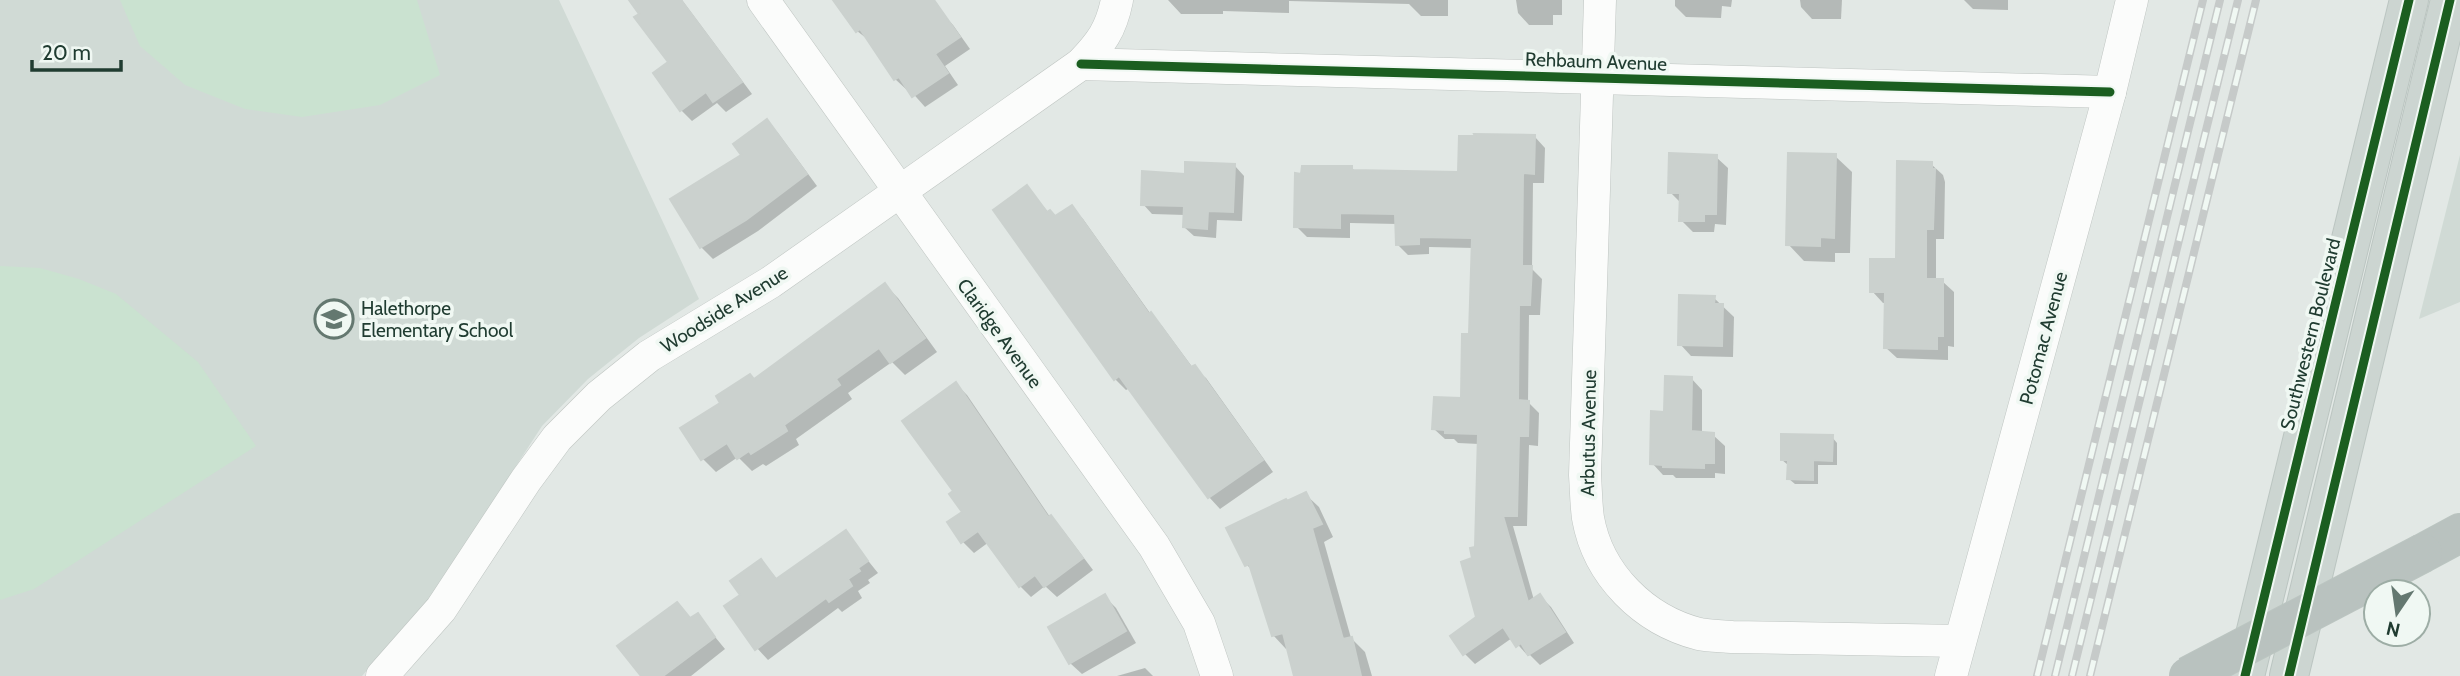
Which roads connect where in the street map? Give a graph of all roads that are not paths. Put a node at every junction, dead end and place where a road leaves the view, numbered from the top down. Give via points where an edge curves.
1 (763, 0) edge
2 (1117, 0) edge
3 (1600, 0) edge
4 (2132, 0) edge
5 (2409, 0) edge
6 (2450, 0) edge
7 (1081, 64) junction
8 (1598, 78) junction
9 (2109, 92) junction
10 (900, 193) junction
11 (2460, 533) edge
12 (1960, 641) junction
13 (382, 676) edge
14 (1217, 676) edge
15 (1951, 676) edge
16 (2188, 676) edge
17 (2245, 676) edge
18 (2289, 676) edge

1 - 10 street, Claridge Avenue
2 - 7 street, Woodside Avenue via 1102,43
3 - 8 street, Arbutus Avenue
4 - 9 street, Potomac Avenue
5 - 17 main road, Southwestern Boulevard
6 - 18 main road
7 - 8 street, Rehbaum Avenue
7 - 10 street, Woodside Avenue
8 - 9 street, Rehbaum Avenue
8 - 12 street, Arbutus Avenue via 1585,475 1588,520 1621,588 1644,609 1700,634
9 - 12 street, Potomac Avenue
10 - 13 street, Woodside Avenue via 771,282 649,356 599,396 557,438 441,609
10 - 14 street, Claridge Avenue via 1154,546 1199,623
11 - 16 highway, bridge
12 - 15 street, Potomac Avenue

